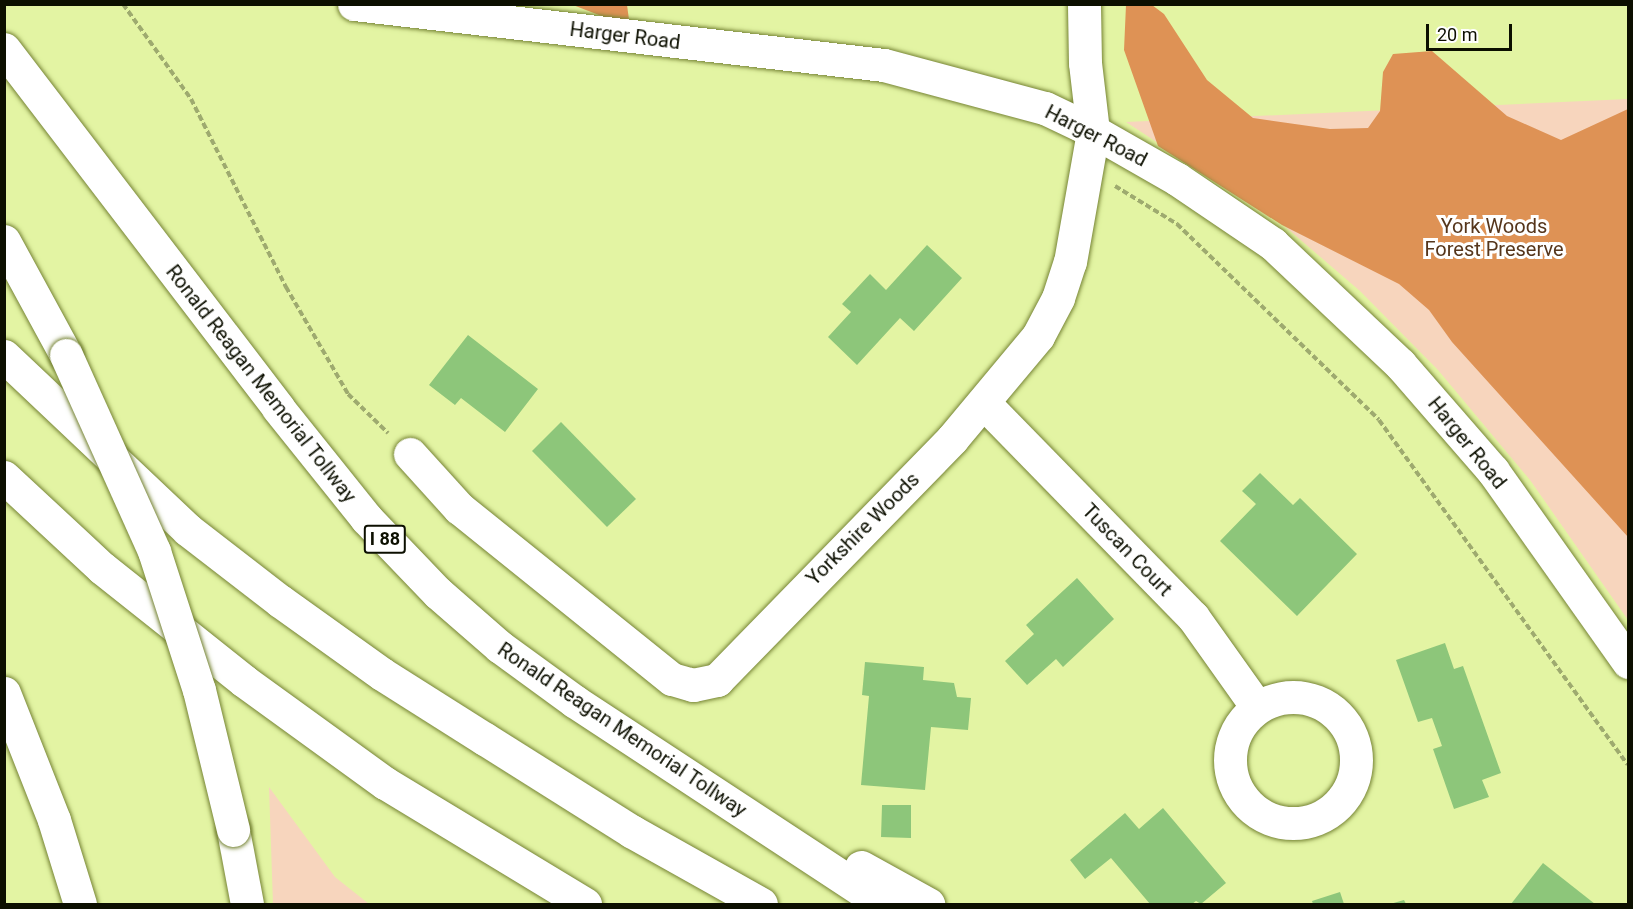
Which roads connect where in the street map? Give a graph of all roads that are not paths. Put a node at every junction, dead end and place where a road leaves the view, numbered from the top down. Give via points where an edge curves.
1 (354, 4) edge
2 (1084, 4) edge
3 (4, 50) edge
4 (1094, 131) junction
5 (4, 241) edge
6 (4, 356) edge
7 (984, 403) junction
8 (411, 454) road end
9 (4, 477) edge
10 (1629, 662) edge
11 (4, 693) edge
12 (1257, 707) dead end
13 (689, 775) junction
14 (80, 904) edge
15 (247, 904) edge
16 (585, 904) edge
17 (760, 904) edge
18 (883, 904) edge
19 (927, 904) edge

1 - 4 main road, Harger Road via 884,65 1005,95
2 - 4 main road, Yorkshire Woods via 1085,63
3 - 13 main road, Ronald Reagan Memorial Tollway / I 88 via 278,408 406,561 509,654
4 - 7 main road, Yorkshire Woods via 1078,231 1058,298 1038,336
4 - 10 main road, Harger Road via 1186,185 1273,244 1400,364 1492,471
5 - 15 main road, bridge via 66,355 128,486 172,601 199,690
6 - 17 main road via 189,530 280,601 382,674 533,770
7 - 8 main road, Yorkshire Woods via 736,663 705,685 672,679 459,508
7 - 12 main road, Tuscan Court via 1193,617
9 - 16 main road via 102,568 244,681 385,783
11 - 14 main road via 50,810
13 - 18 main road, Ronald Reagan Memorial Tollway / I 88
13 - 19 main road

